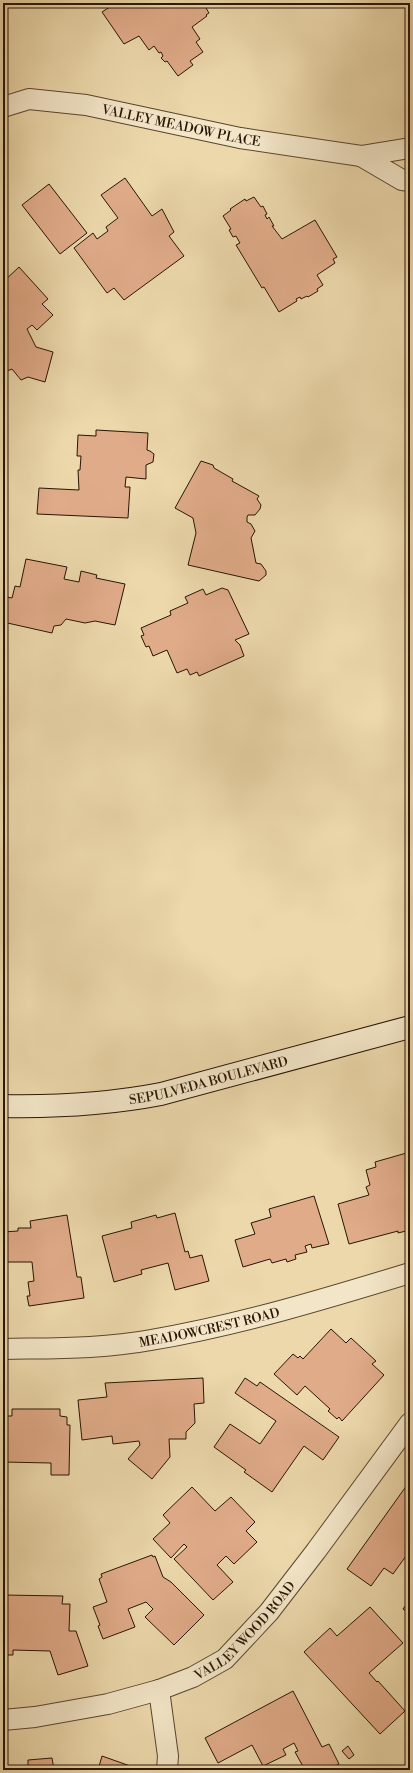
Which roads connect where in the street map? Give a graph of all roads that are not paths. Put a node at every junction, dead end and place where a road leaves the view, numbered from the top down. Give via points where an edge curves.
1 (3, 107) edge
2 (410, 148) edge
3 (361, 156) junction
4 (410, 181) edge
5 (410, 1027) edge
6 (3, 1106) edge
7 (410, 1273) edge
8 (3, 1349) edge
9 (410, 1423) edge
10 (159, 1690) junction
11 (3, 1720) edge
12 (167, 1770) edge

1 - 3 street, VALLEY MEADOW PLACE via 29,99 86,105 240,138
2 - 3 street, VALLEY MEADOW PLACE
3 - 4 street, VALLEY MEADOW PLACE via 402,180
5 - 6 main road, SEPULVEDA BOULEVARD via 162,1094 81,1105
7 - 8 street, MEADOWCREST ROAD via 248,1319 151,1340 108,1345
9 - 10 street, VALLEY WOOD ROAD via 269,1612 225,1659 193,1677
10 - 11 street, VALLEY WOOD ROAD via 108,1704
10 - 12 street via 168,1756

